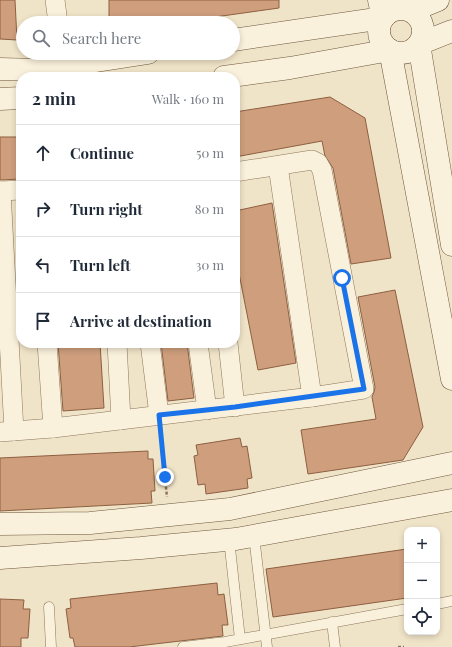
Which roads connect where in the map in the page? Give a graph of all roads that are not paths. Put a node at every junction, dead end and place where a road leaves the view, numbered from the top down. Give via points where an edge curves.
1 (55, 0) edge
2 (438, 0) edge
3 (406, 6) edge
4 (381, 9) edge
5 (57, 16) edge
6 (452, 31) edge
7 (240, 39) edge
8 (419, 44) junction
9 (390, 50) junction
10 (60, 60) edge
11 (0, 69) edge
12 (240, 75) edge
13 (16, 98) edge
14 (0, 99) edge
15 (278, 166) junction
16 (240, 171) edge
17 (16, 190) edge
18 (0, 191) edge
19 (452, 245) edge
20 (47, 348) edge
21 (117, 348) edge
22 (151, 348) edge
23 (199, 348) edge
24 (229, 348) edge
25 (452, 379) edge
26 (312, 397) junction
27 (235, 407) junction
28 (206, 410) junction
29 (159, 415) junction
30 (121, 420) junction
31 (53, 428) junction
32 (7, 431) edge
33 (452, 463) edge
34 (452, 500) edge
35 (230, 509) junction
36 (0, 524) edge
37 (240, 538) junction
38 (0, 558) edge
39 (452, 601) edge
40 (440, 603) edge
41 (49, 607) dead end
42 (404, 610) edge
43 (332, 622) junction
44 (265, 634) junction
45 (240, 639) junction
46 (51, 647) edge
47 (183, 647) edge
48 (267, 647) edge
49 (335, 647) edge

1 - 5 street
2 - 3 street
3 - 4 street via 388,12
3 - 8 street via 417,14 423,25 424,32
4 - 7 street
4 - 9 street via 380,39
6 - 8 street
8 - 9 street via 414,49 402,53
8 - 19 street
9 - 12 street
9 - 25 street
10 - 11 street via 38,70
13 - 14 street
15 - 16 street
15 - 26 street
15 - 26 street via 312,160 318,163 322,170 364,389
17 - 18 street
18 - 32 street
20 - 31 street
21 - 30 street
22 - 29 street
23 - 28 street
24 - 27 street
26 - 27 street
27 - 28 street
28 - 29 street
29 - 30 street
30 - 31 street
31 - 32 street
33 - 35 street
34 - 37 street
35 - 36 street via 90,522
35 - 37 street
37 - 38 street
37 - 44 lane
37 - 45 lane
39 - 40 lane
41 - 46 lane
42 - 43 lane
43 - 44 lane
43 - 49 lane
44 - 45 lane
44 - 48 lane
45 - 47 lane

